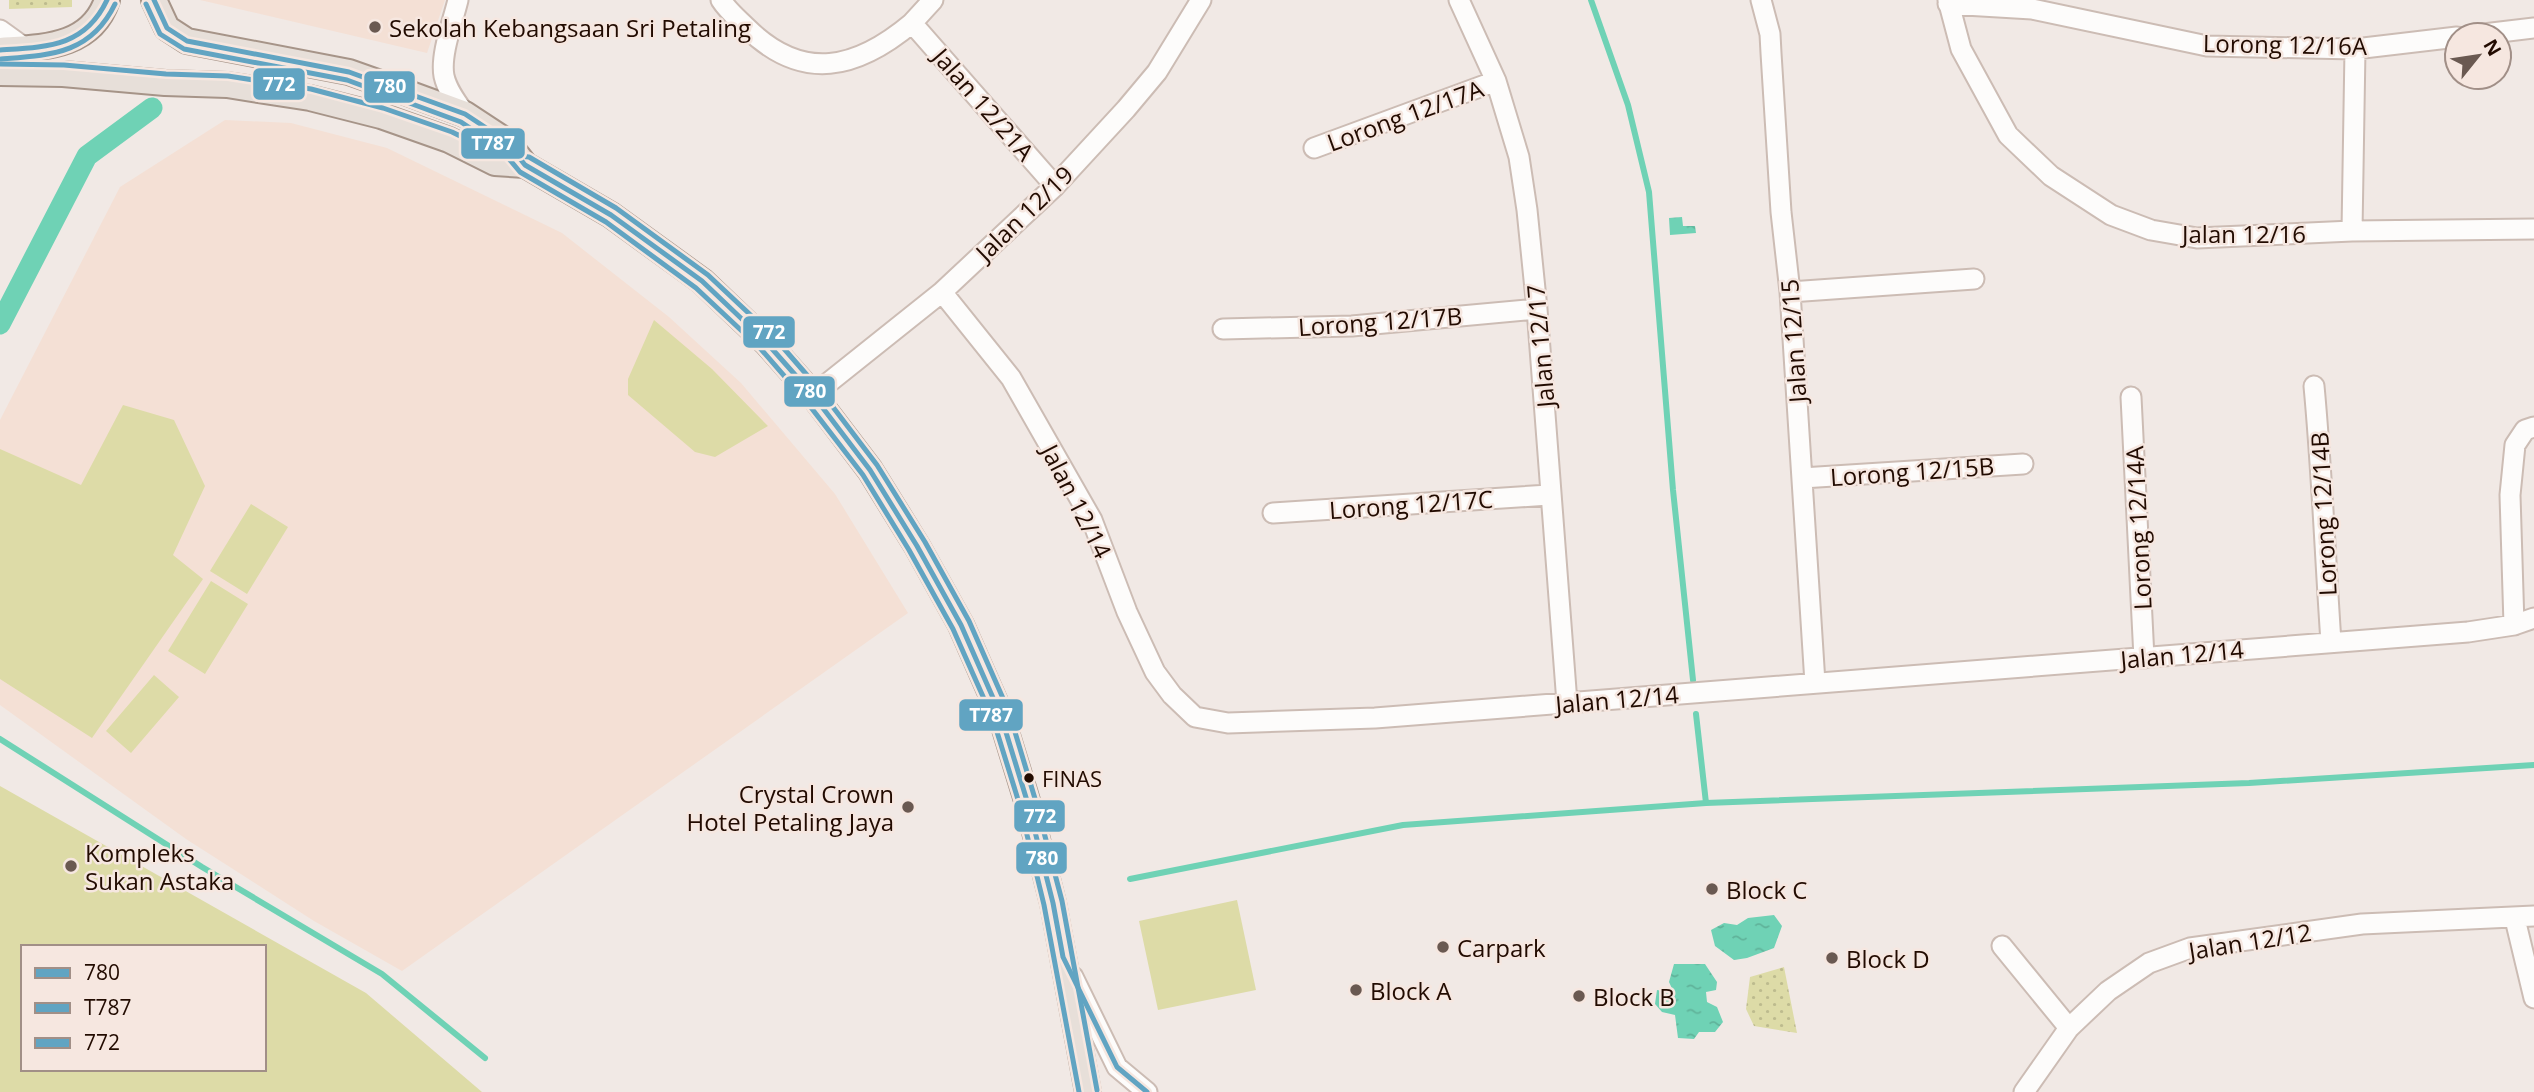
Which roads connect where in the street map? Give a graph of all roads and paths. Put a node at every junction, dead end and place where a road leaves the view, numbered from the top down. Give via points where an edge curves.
1 (107, 0) edge
2 (154, 0) edge
3 (458, 0) edge
4 (721, 0) edge
5 (933, 0) edge
6 (1201, 0) edge
7 (1459, 0) edge
8 (1760, 0) edge
9 (1948, 2) edge
10 (912, 23) junction
11 (2534, 28) edge
12 (0, 30) edge
13 (2513, 30) edge
14 (2443, 39) edge
15 (25, 48) junction
16 (2355, 49) junction
17 (0, 50) edge
18 (0, 73) edge
19 (1496, 81) junction
20 (465, 114) junction
21 (1314, 148) dead end
22 (526, 165) junction
23 (1055, 186) junction
24 (2534, 229) edge
25 (2352, 231) junction
26 (1974, 279) dead end
27 (942, 292) junction
28 (1790, 292) junction
29 (1536, 309) junction
30 (1223, 329) dead end
31 (2314, 386) dead end
32 (813, 395) junction
33 (2131, 397) dead end
34 (2534, 427) edge
35 (2023, 464) dead end
36 (1802, 478) junction
37 (1549, 495) junction
38 (1273, 513) dead end
39 (2534, 618) edge
40 (2514, 625) junction
41 (2331, 642) junction
42 (2144, 658) junction
43 (1815, 683) junction
44 (1567, 703) junction
45 (2525, 918) edge
46 (2002, 946) dead end
47 (1063, 957) junction
48 (2534, 998) edge
49 (2069, 1028) junction
50 (1088, 1092) edge
51 (1147, 1092) edge
52 (2024, 1092) edge

1 - 15 main road via 97,20 73,39
2 - 20 main road via 167,28 187,41 349,72
3 - 20 street via 444,75
4 - 10 street via 761,42 820,66 856,59
5 - 10 street
6 - 23 street, Jalan 12/19 via 1157,72
7 - 19 street, Jalan 12/17
8 - 28 street, Jalan 12/15 via 1770,34
9 - 16 street, Lorong 12/16A via 2032,9 2207,46
9 - 25 street, Jalan 12/16 via 1961,49 2008,135 2051,176 2111,215 2151,230 2197,238
10 - 23 street, Jalan 12/21A
11 - 13 street
12 - 15 street
14 - 16 street, Lorong 12/16A
15 - 17 main road
16 - 25 street
18 - 22 main road via 227,85 310,98 381,116 449,140 495,163
19 - 21 street, Lorong 12/17A
19 - 29 street, Jalan 12/17 via 1519,156
20 - 22 main road via 506,141
22 - 32 main road via 611,215 702,281
23 - 27 street, Jalan 12/19
24 - 25 street, Jalan 12/16
26 - 28 street
27 - 32 street, Jalan 12/19
27 - 44 street, Jalan 12/14 via 1012,378 1091,520 1155,672 1195,717 1228,723 1375,718
28 - 36 street, Jalan 12/15
29 - 30 street, Lorong 12/17B via 1352,326
29 - 37 street, Jalan 12/17
31 - 41 street, Lorong 12/14B
32 - 47 main road via 870,470 961,625 1001,716 1028,804
33 - 42 street, Lorong 12/14A
34 - 40 street via 2525,430 2515,445 2510,495
35 - 36 street, Lorong 12/15B
36 - 43 street, Jalan 12/15
37 - 38 street, Lorong 12/17C
37 - 44 street, Jalan 12/17
39 - 40 street, Jalan 12/14
40 - 41 street, Jalan 12/14
41 - 42 street, Jalan 12/14
42 - 43 street, Jalan 12/14
43 - 44 street, Jalan 12/14
45 - 48 street
45 - 49 street, Jalan 12/12 via 2362,924 2190,948 2149,963 2108,990
46 - 49 street
47 - 50 main road
47 - 51 street via 1117,1068
49 - 52 street, Jalan 12/12

